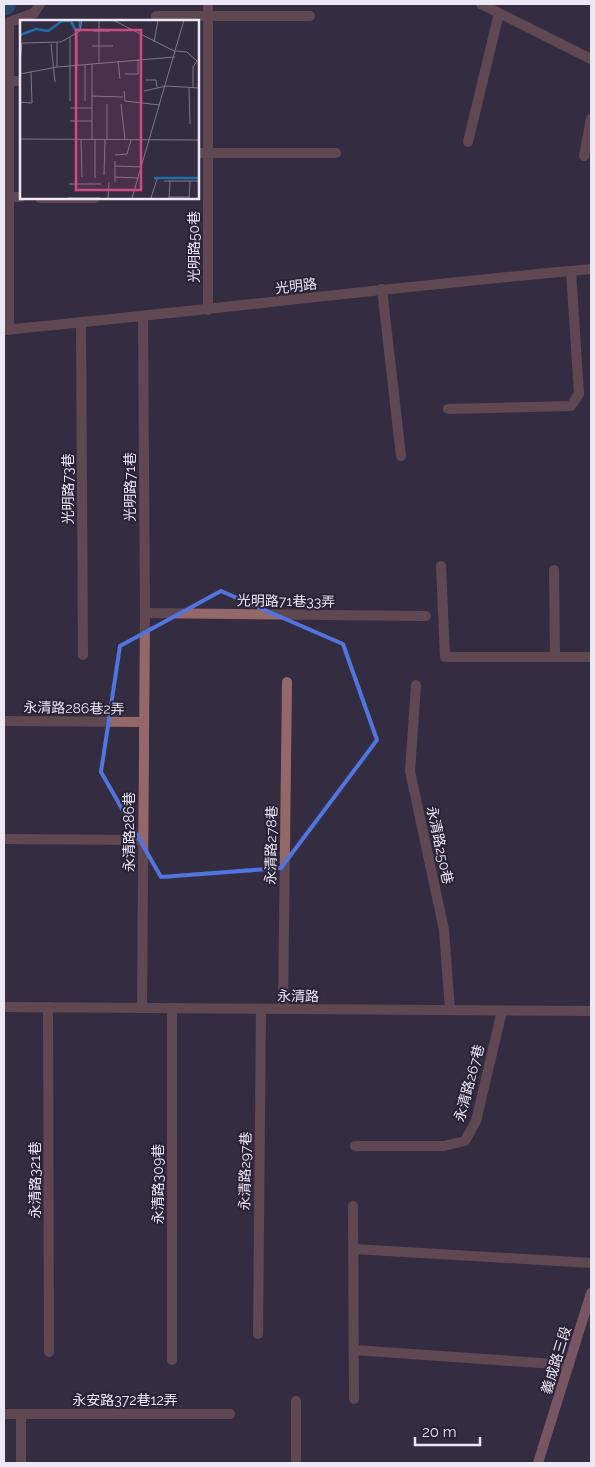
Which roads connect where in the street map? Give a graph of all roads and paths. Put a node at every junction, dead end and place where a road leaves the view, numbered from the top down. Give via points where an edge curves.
1 (40, 4) edge
2 (208, 4) edge
3 (481, 4) edge
4 (499, 13) junction
5 (156, 16) dead end
6 (208, 16) junction
7 (310, 16) dead end
8 (6, 23) edge
9 (591, 59) edge
10 (20, 80) edge
11 (9, 81) junction
12 (591, 119) edge
13 (468, 142) dead end
14 (203, 153) edge
15 (336, 153) dead end
16 (584, 156) dead end
17 (9, 197) junction
18 (20, 197) edge
19 (591, 269) edge
20 (570, 271) junction
21 (382, 289) junction
22 (208, 310) junction
23 (143, 316) junction
24 (80, 322) junction
25 (6, 330) edge
26 (448, 410) dead end
27 (401, 456) dead end
28 (441, 566) dead end
29 (554, 570) dead end
30 (145, 613) junction
31 (426, 616) dead end
32 (83, 654) dead end
33 (144, 657) joint
34 (555, 657) junction
35 (591, 657) edge
36 (286, 682) dead end
37 (416, 685) dead end
38 (4, 721) edge
39 (143, 722) junction
40 (4, 839) edge
41 (142, 840) junction
42 (4, 1007) edge
43 (48, 1008) junction
44 (142, 1008) junction
45 (172, 1008) junction
46 (261, 1009) junction
47 (283, 1009) junction
48 (450, 1010) junction
49 (502, 1011) junction
50 (591, 1012) edge
51 (354, 1146) dead end
52 (353, 1206) dead end
53 (354, 1248) junction
54 (591, 1263) edge
55 (591, 1293) edge
56 (258, 1334) dead end
57 (354, 1350) junction
58 (49, 1352) dead end
59 (172, 1360) dead end
60 (568, 1365) junction
61 (354, 1399) dead end
62 (296, 1401) dead end
63 (4, 1414) edge
64 (21, 1414) junction
65 (230, 1414) dead end
66 (21, 1463) edge
67 (296, 1463) edge
68 (538, 1463) edge

1 - 8 street via 34,13
2 - 6 street, 光明路50巷
3 - 4 street
4 - 9 street
4 - 13 street
5 - 6 street
6 - 7 street
6 - 14 street, 光明路50巷
8 - 11 street
10 - 11 street
11 - 17 street
12 - 16 street
14 - 15 street
14 - 22 street, 光明路50巷
17 - 18 street
17 - 25 street
19 - 20 street, 光明路
20 - 21 street, 光明路
20 - 26 street via 580,394 571,406
21 - 22 street, 光明路
21 - 27 street
22 - 23 street, 光明路
23 - 24 street, 光明路
23 - 30 street, 光明路71巷
24 - 25 street, 光明路
24 - 32 street, 光明路73巷
28 - 34 street via 445,657
29 - 34 street
30 - 31 street, 光明路71巷33弄
30 - 33 street, 光明路71巷
33 - 39 street, 永清路286巷
34 - 35 street
36 - 47 street, 永清路278巷
37 - 48 street, 永清路250巷 via 410,771 444,930
38 - 39 street, 永清路286巷2弄
39 - 41 street, 永清路286巷
40 - 41 street
41 - 44 street, 永清路286巷
42 - 43 street, 永清路
43 - 44 street, 永清路
43 - 58 street, 永清路321巷
44 - 45 street, 永清路
45 - 46 street, 永清路
45 - 59 street, 永清路309巷
46 - 47 street, 永清路
46 - 56 street, 永清路297巷
47 - 48 street, 永清路
48 - 49 street, 永清路
49 - 50 street, 永清路
49 - 51 street, 永清路267巷 via 476,1121 465,1141 444,1146
52 - 53 street
53 - 54 street
53 - 57 street
55 - 60 street, 義成路三段
57 - 60 street
57 - 61 street
60 - 68 street, 義成路三段
62 - 67 street
63 - 64 street, 永安路372巷12弄
64 - 65 street, 永安路372巷12弄
64 - 66 street

